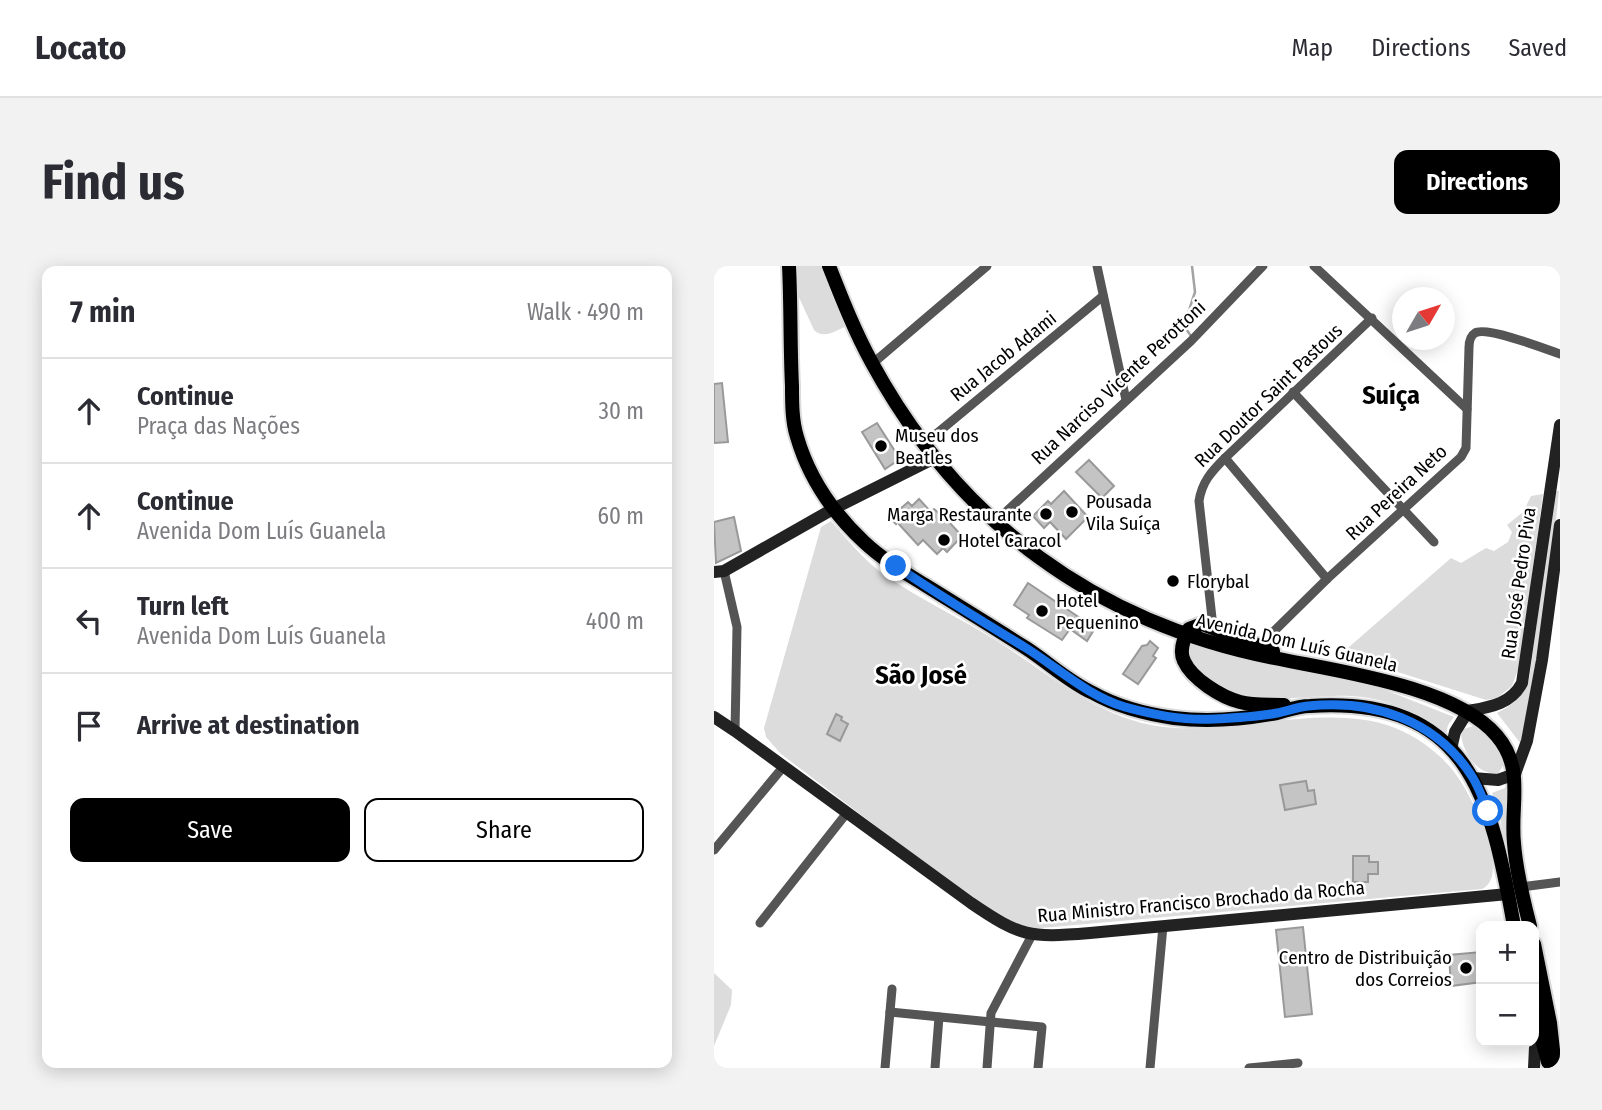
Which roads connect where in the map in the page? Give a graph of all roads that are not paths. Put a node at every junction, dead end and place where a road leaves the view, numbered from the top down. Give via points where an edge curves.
1 (789, 266) edge
2 (829, 266) edge
3 (987, 266) edge
4 (1097, 266) edge
5 (1263, 266) edge
6 (1314, 266) edge
7 (1103, 296) junction
8 (1372, 318) junction
9 (1560, 354) edge
10 (872, 364) junction
11 (1293, 392) junction
12 (1126, 400) junction
13 (1467, 409) junction
14 (1560, 425) edge
15 (924, 444) junction
16 (935, 458) junction
17 (1225, 458) junction
18 (833, 509) junction
19 (1404, 510) junction
20 (996, 521) junction
21 (1560, 525) edge
22 (1434, 542) dead end
23 (719, 571) edge
24 (1327, 579) junction
25 (1213, 627) junction
26 (1185, 635) junction
27 (1259, 645) junction
28 (1304, 663) junction
29 (1307, 706) junction
30 (1468, 711) junction
31 (714, 717) edge
32 (736, 730) junction
33 (1451, 748) junction
34 (784, 766) junction
35 (1515, 774) junction
36 (1473, 778) junction
37 (846, 814) junction
38 (714, 850) edge
39 (1560, 882) edge
40 (1514, 891) junction
41 (1514, 921) edge
42 (1528, 921) edge
43 (760, 923) dead end
44 (1163, 926) junction
45 (1032, 935) junction
46 (1539, 969) edge
47 (892, 989) dead end
48 (890, 1012) junction
49 (939, 1017) junction
50 (989, 1023) junction
51 (1539, 1032) edge
52 (1534, 1047) edge
53 (1298, 1063) dead end
54 (1557, 1066) edge
55 (885, 1068) edge
56 (935, 1068) edge
57 (987, 1068) edge
58 (1038, 1068) edge
59 (1150, 1068) edge
60 (1249, 1068) edge
61 (1536, 1068) edge

1 - 18 main road via 796,435
2 - 10 main road, Avenida Dom Luís Guanela
3 - 10 street
4 - 7 street
5 - 12 street, Rua Narciso Vicente Perottoni
6 - 8 street
7 - 12 street
7 - 15 street, Rua Jacob Adami
8 - 11 street, Rua Doutor Saint Pastous
8 - 13 street
9 - 13 street, Rua Pereira Neto via 1495,334 1474,333 1469,348
10 - 15 main road, Avenida Dom Luís Guanela
11 - 17 street, Rua Doutor Saint Pastous
11 - 19 street
12 - 20 street, Rua Narciso Vicente Perottoni
13 - 19 street, Rua Pereira Neto via 1466,448 1461,457
14 - 30 street, Rua José Pedro Piva via 1522,682 1517,692 1501,703
15 - 16 main road, Avenida Dom Luís Guanela
16 - 18 street
16 - 20 main road, Avenida Dom Luís Guanela
17 - 24 street
17 - 25 street, Rua Doutor Saint Pastous via 1201,486 1199,501
18 - 23 street
18 - 29 main road via 865,543 910,576 1091,693 1121,706 1178,719 1275,713
19 - 22 street
19 - 24 street, Rua Pereira Neto
20 - 26 main road, Avenida Dom Luís Guanela via 1072,580
21 - 35 street, Rua José Pedro Piva via 1540,673 1527,741
23 - 32 street via 737,627
24 - 27 street, Rua Pereira Neto
25 - 26 main road via 1194,625
25 - 27 main road
26 - 28 main road, Avenida Dom Luís Guanela
26 - 29 main road via 1184,661 1219,693 1251,704
27 - 28 main road
28 - 30 main road, Avenida Dom Luís Guanela via 1419,692
29 - 33 main road via 1374,708 1422,727
30 - 33 street
30 - 35 main road, Avenida Dom Luís Guanela via 1497,736
31 - 32 street, Rua Ministro Francisco Brochado da Rocha
32 - 34 street, Rua Ministro Francisco Brochado da Rocha
33 - 36 main road
34 - 37 street, Rua Ministro Francisco Brochado da Rocha
34 - 38 street
35 - 36 street via 1498,780
35 - 40 main road
36 - 40 main road
37 - 43 street
37 - 45 street, Rua Ministro Francisco Brochado da Rocha via 998,921
39 - 40 street
40 - 41 main road
40 - 42 main road
40 - 44 street, Rua Ministro Francisco Brochado da Rocha
44 - 45 street, Rua Ministro Francisco Brochado da Rocha
44 - 59 street
45 - 50 street
46 - 54 main road
47 - 48 street
48 - 49 street
48 - 55 street
49 - 50 street
49 - 56 street
50 - 57 street
50 - 58 street via 1042,1027
51 - 54 main road via 1544,1054
52 - 61 main road
53 - 60 street

